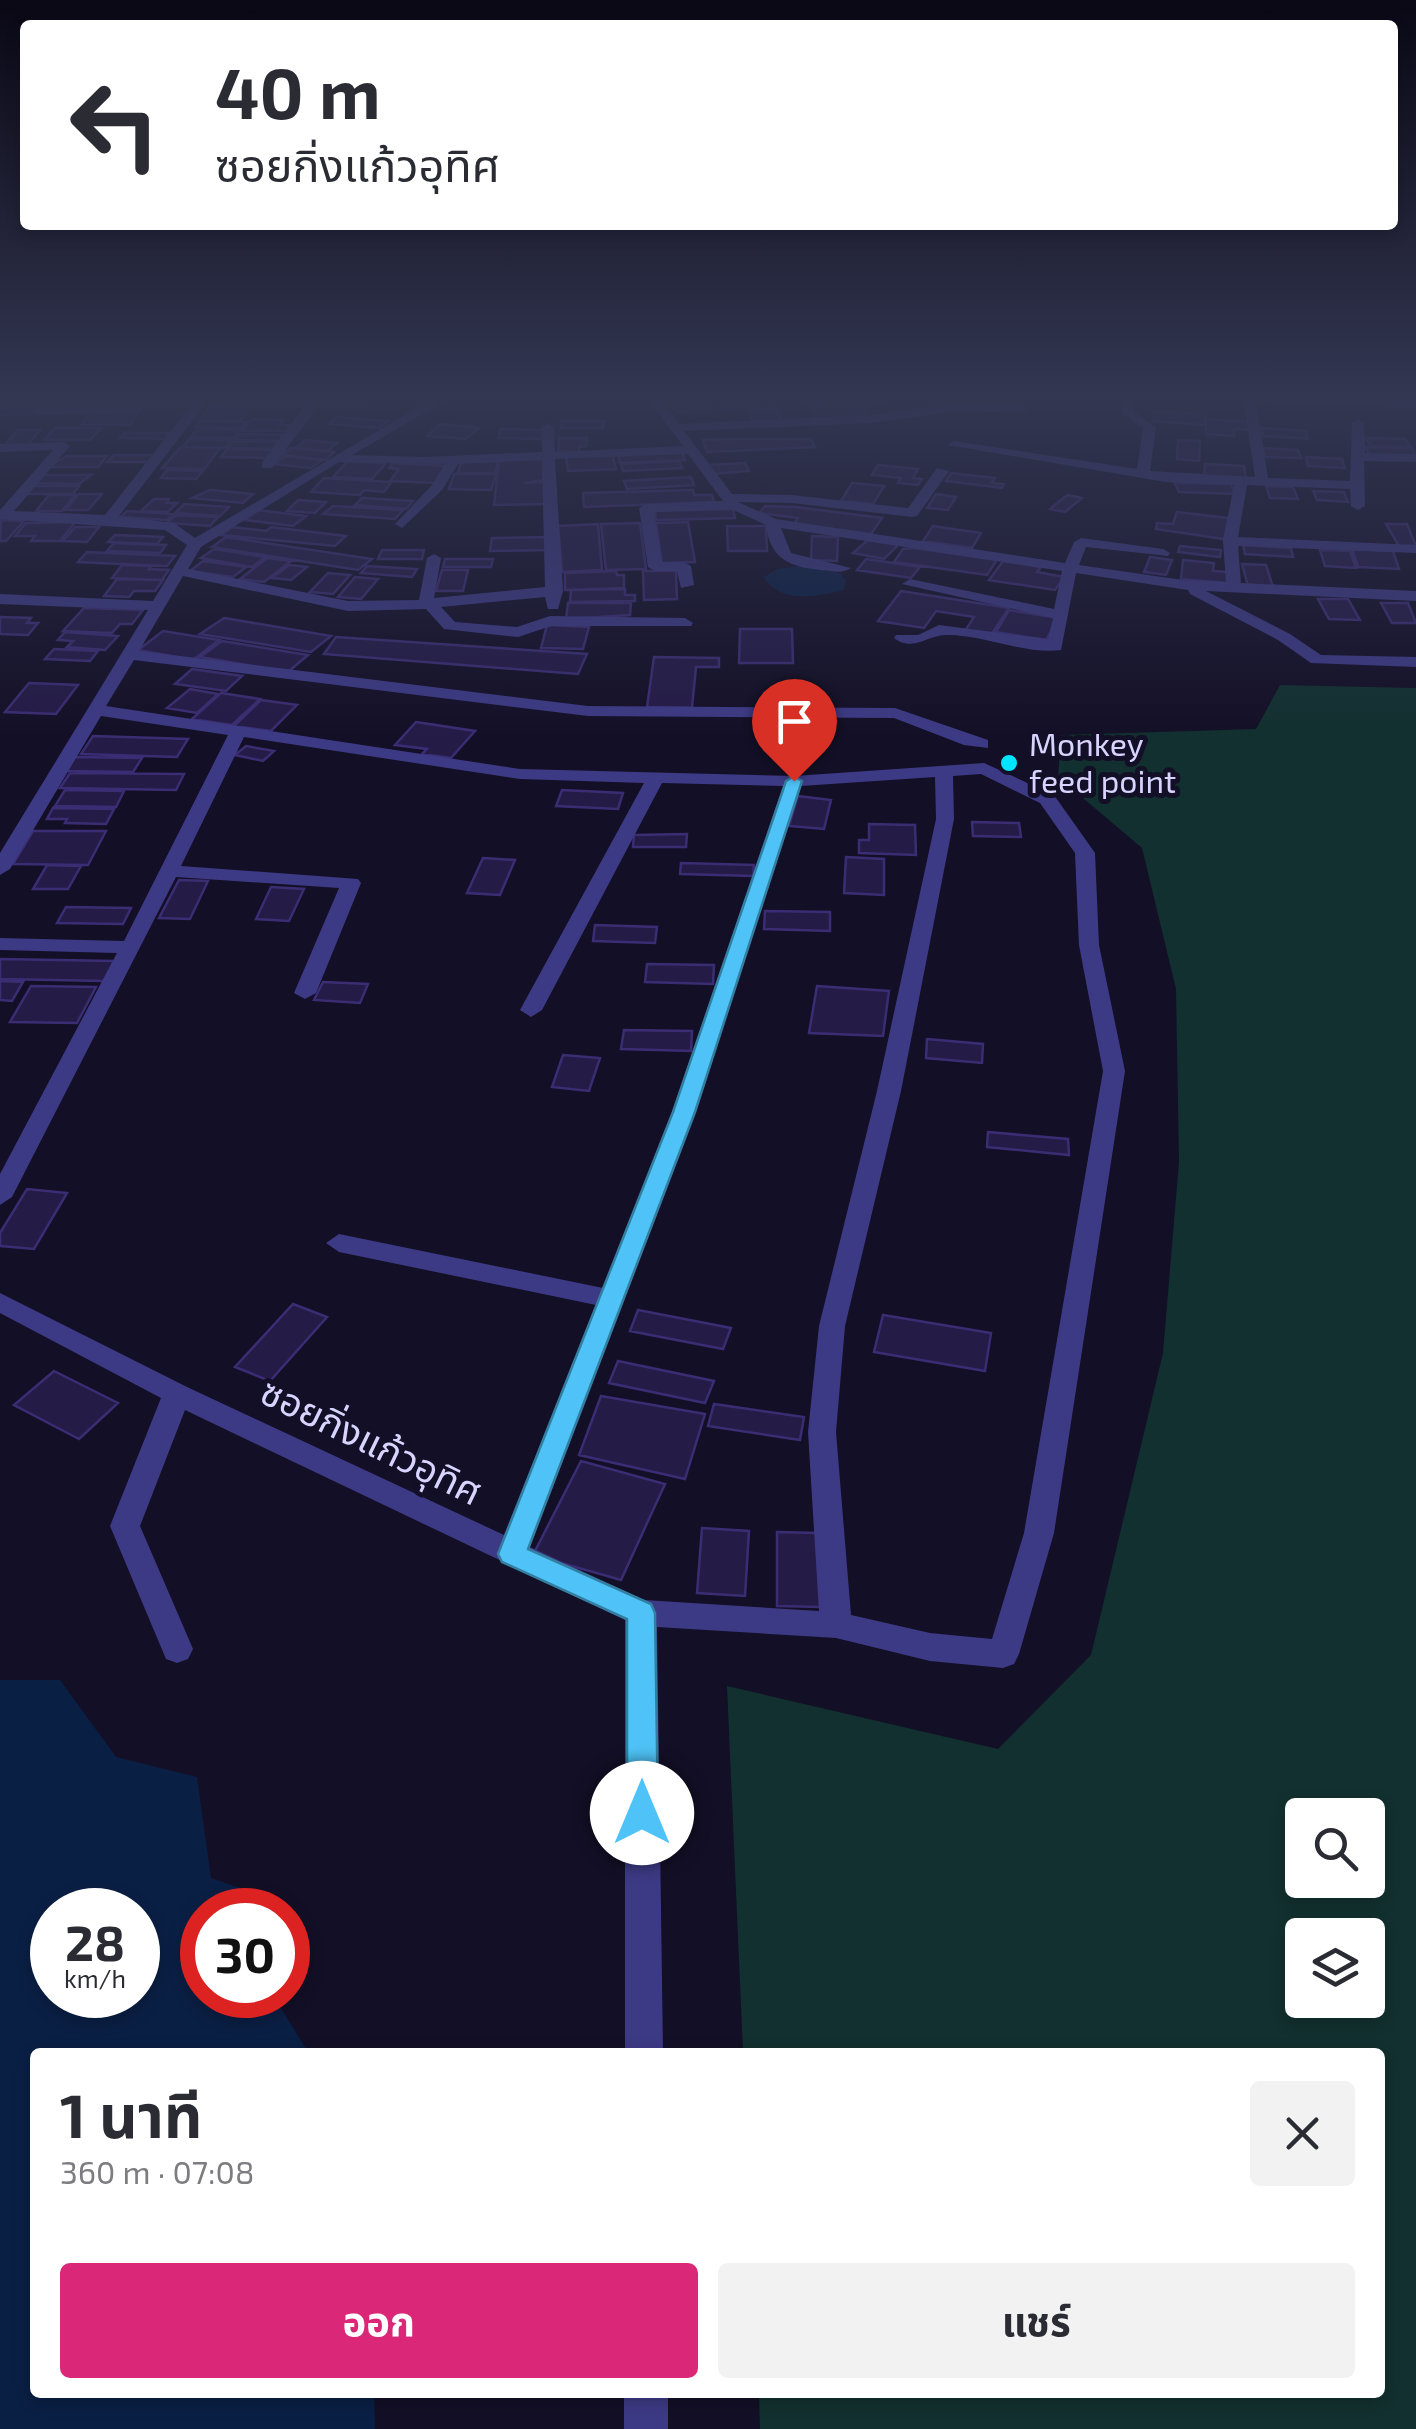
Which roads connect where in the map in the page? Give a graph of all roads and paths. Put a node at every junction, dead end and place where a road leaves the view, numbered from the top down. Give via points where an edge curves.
1 (114, 511) edge
2 (248, 511) edge
3 (414, 511) edge
4 (551, 511) edge
5 (647, 511) edge
6 (749, 511) edge
7 (1236, 511) edge
8 (1, 515) edge
9 (109, 518) junction
10 (773, 523) junction
11 (402, 524) dead end
12 (1230, 542) junction
13 (195, 544) junction
14 (1416, 549) edge
15 (1163, 552) dead end
16 (434, 558) dead end
17 (844, 568) dead end
18 (1070, 568) junction
19 (178, 571) junction
20 (910, 584) dead end
21 (686, 585) dead end
22 (1183, 586) junction
23 (555, 590) junction
24 (1234, 590) junction
25 (1416, 596) edge
26 (0, 599) edge
27 (430, 604) junction
28 (158, 606) junction
29 (1060, 615) junction
30 (550, 621) junction
31 (685, 624) dead end
32 (902, 638) dead end
33 (128, 654) junction
34 (1416, 662) edge
35 (98, 710) junction
36 (237, 734) junction
37 (982, 744) dead end
38 (944, 770) junction
39 (655, 779) junction
40 (794, 781) junction
41 (7, 847) edge
42 (0, 870) edge
43 (169, 871) junction
44 (0, 944) edge
45 (131, 947) junction
46 (305, 993) dead end
47 (531, 1010) dead end
48 (0, 1196) edge
49 (339, 1243) dead end
50 (612, 1299) junction
51 (0, 1302) edge
52 (176, 1394) junction
53 (512, 1554) junction
54 (641, 1613) junction
55 (836, 1626) junction
56 (177, 1649) dead end
57 (644, 2048) edge
58 (646, 2398) edge
59 (646, 2429) edge

1 - 9 street
2 - 13 street
3 - 11 street
4 - 23 street
5 - 21 street via 655,567 684,566
6 - 10 street
7 - 12 street
8 - 9 street
9 - 13 street via 169,526
10 - 17 street via 779,553
10 - 18 street
12 - 14 street
12 - 24 street
13 - 19 street
15 - 18 street via 1081,542
16 - 27 street
18 - 22 street
18 - 29 street
19 - 27 street via 348,606
19 - 28 street
20 - 29 street
22 - 24 street
22 - 34 street via 1317,660
23 - 27 street
23 - 30 street
24 - 25 street
26 - 28 street
27 - 30 street via 450,626 475,631 518,632
28 - 33 street
29 - 32 street via 1055,646 940,630 920,640
30 - 31 street
33 - 35 street
33 - 37 street via 588,711 895,713
35 - 36 street
35 - 41 street
36 - 39 street via 520,774
36 - 43 street
38 - 40 street
38 - 55 street via 942,838 832,1326 822,1432
38 - 55 street via 984,768 1048,799 1085,853 1090,946 1114,1070 1038,1533 1003,1654 930,1647
39 - 40 street
39 - 47 street
40 - 50 street via 684,1112
41 - 42 street
43 - 45 street
43 - 46 street via 351,883
44 - 45 street
45 - 48 street
49 - 50 street
50 - 53 street
51 - 52 street, ซอยกิ่งแก้วอุทิศ
52 - 53 street, ซอยกิ่งแก้วอุทิศ
52 - 56 street via 125,1526
53 - 54 street, ซอยกิ่งแก้วอุทิศ
54 - 55 street
54 - 57 street
58 - 59 street

